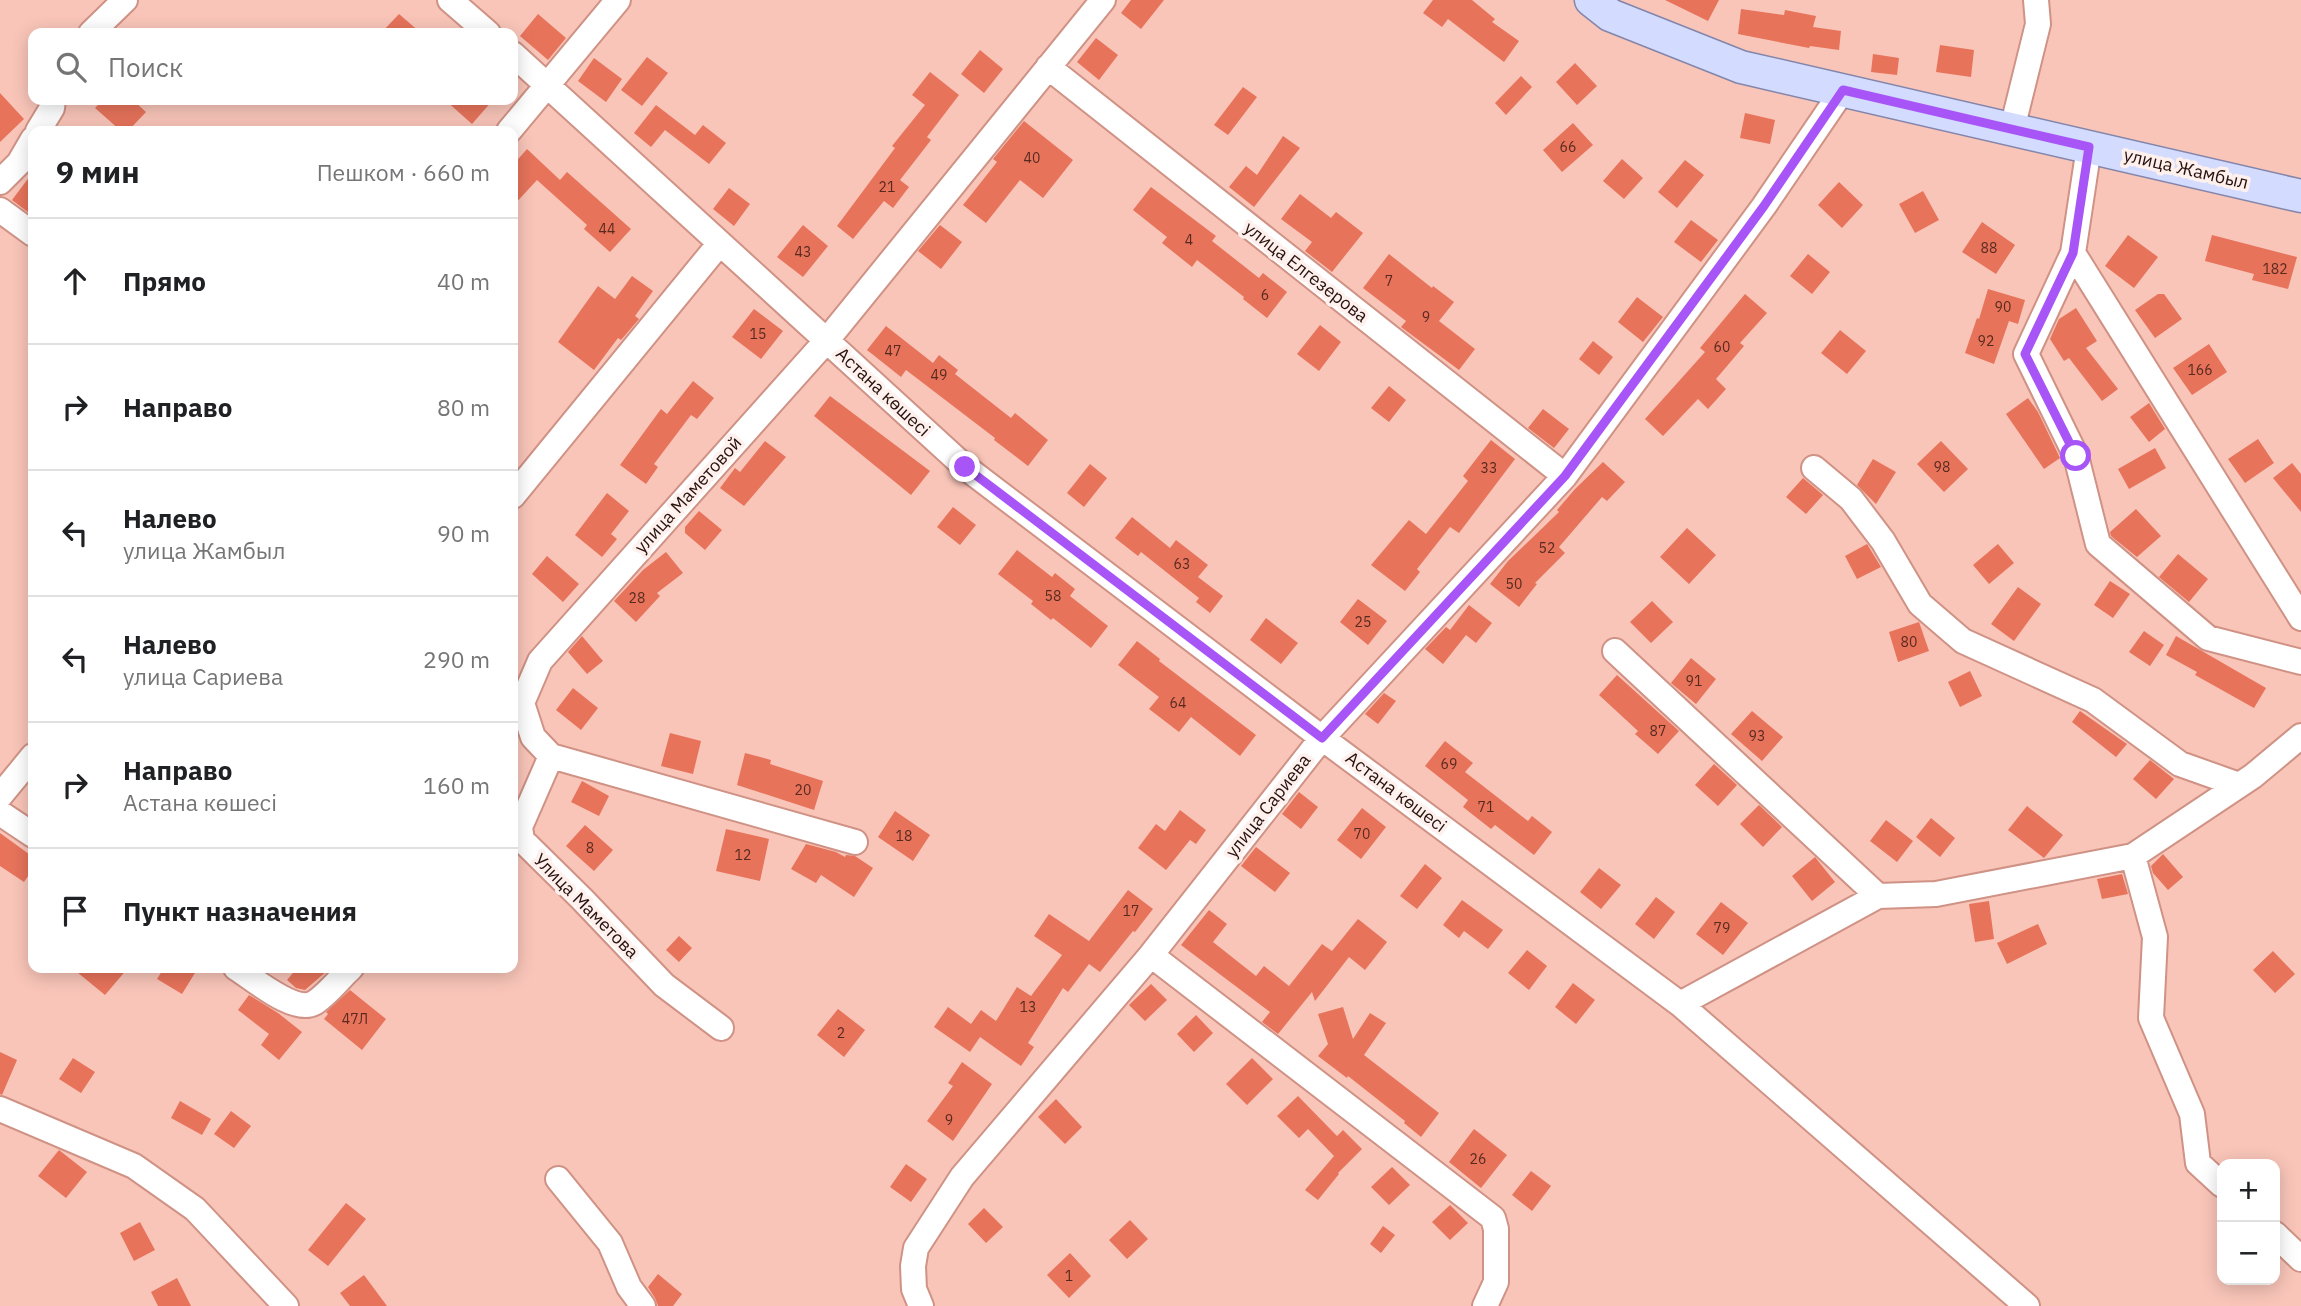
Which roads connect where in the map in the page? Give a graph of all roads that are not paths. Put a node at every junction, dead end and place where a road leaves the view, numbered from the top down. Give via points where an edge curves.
1 (125, 0) edge
2 (450, 0) edge
3 (618, 0) edge
4 (1103, 0) edge
5 (1591, 0) edge
6 (2036, 0) edge
7 (95, 28) edge
8 (482, 28) edge
9 (518, 58) edge
10 (1048, 67) junction
11 (548, 85) junction
12 (1843, 90) junction
13 (52, 105) edge
14 (41, 126) edge
15 (513, 126) edge
16 (2012, 129) junction
17 (2089, 147) junction
18 (28, 148) edge
19 (0, 182) edge
20 (2301, 196) edge
21 (0, 210) edge
22 (28, 230) edge
23 (720, 243) junction
24 (2073, 253) junction
25 (827, 340) junction
26 (1814, 467) dead end
27 (1565, 476) junction
28 (518, 490) edge
29 (2301, 618) edge
30 (1615, 651) dead end
31 (2301, 662) edge
32 (2301, 736) edge
33 (1322, 738) junction
34 (551, 756) junction
35 (28, 762) edge
36 (2239, 785) junction
37 (0, 796) edge
38 (0, 813) edge
39 (28, 832) edge
40 (855, 842) dead end
41 (2133, 856) junction
42 (1878, 896) junction
43 (1151, 955) junction
44 (244, 973) edge
45 (346, 973) edge
46 (1679, 1004) junction
47 (721, 1028) dead end
48 (0, 1109) edge
49 (558, 1179) dead end
50 (2217, 1180) edge
51 (2280, 1239) edge
52 (2301, 1259) edge
53 (286, 1306) edge
54 (643, 1306) edge
55 (921, 1306) edge
56 (1485, 1306) edge
57 (2027, 1306) edge

1 - 7 street
2 - 8 street
3 - 11 street
4 - 10 street, улица Маметовой
5 - 12 main road, улица Жамбыл via 1609,15 1741,67
6 - 16 street via 2038,24
9 - 11 street, Астана көшесі
10 - 25 street, улица Маметовой
10 - 27 street, улица Елгезерова
11 - 15 street
11 - 23 street, Астана көшесі
12 - 16 main road, улица Жамбыл
12 - 27 street, улица Сариева via 1764,206
13 - 14 street
16 - 17 main road, улица Жамбыл
17 - 20 main road, улица Жамбыл
17 - 24 street
18 - 19 street
21 - 22 street
23 - 25 street, Астана көшесі
23 - 28 street
24 - 29 street
24 - 31 street via 2025,354 2076,456 2098,544 2208,638
25 - 33 street, Астана көшесі via 965,467
25 - 34 street, улица Маметовой via 540,661 522,704 533,737
26 - 36 street via 1851,499 1883,541 1920,604 1963,641 2093,700 2180,764
27 - 33 street, улица Сариева
30 - 42 street
32 - 36 street
33 - 43 street, улица Сариева
33 - 46 street, Астана көшесі
34 - 40 street
34 - 47 street, Улица Маметова via 520,827 522,840 664,985
35 - 37 street
36 - 41 street
38 - 39 street
41 - 42 street via 1936,894
41 - 50 street via 2155,937 2151,1018 2192,1114 2198,1163
42 - 46 street
43 - 55 street, улица Сариева via 962,1177 916,1248 914,1289
43 - 56 street via 1493,1218 1496,1282
44 - 45 street via 301,1007 315,1003
46 - 57 street, Астана көшесі
48 - 53 street via 134,1166 195,1209
49 - 54 street via 610,1243 629,1287
51 - 52 street

